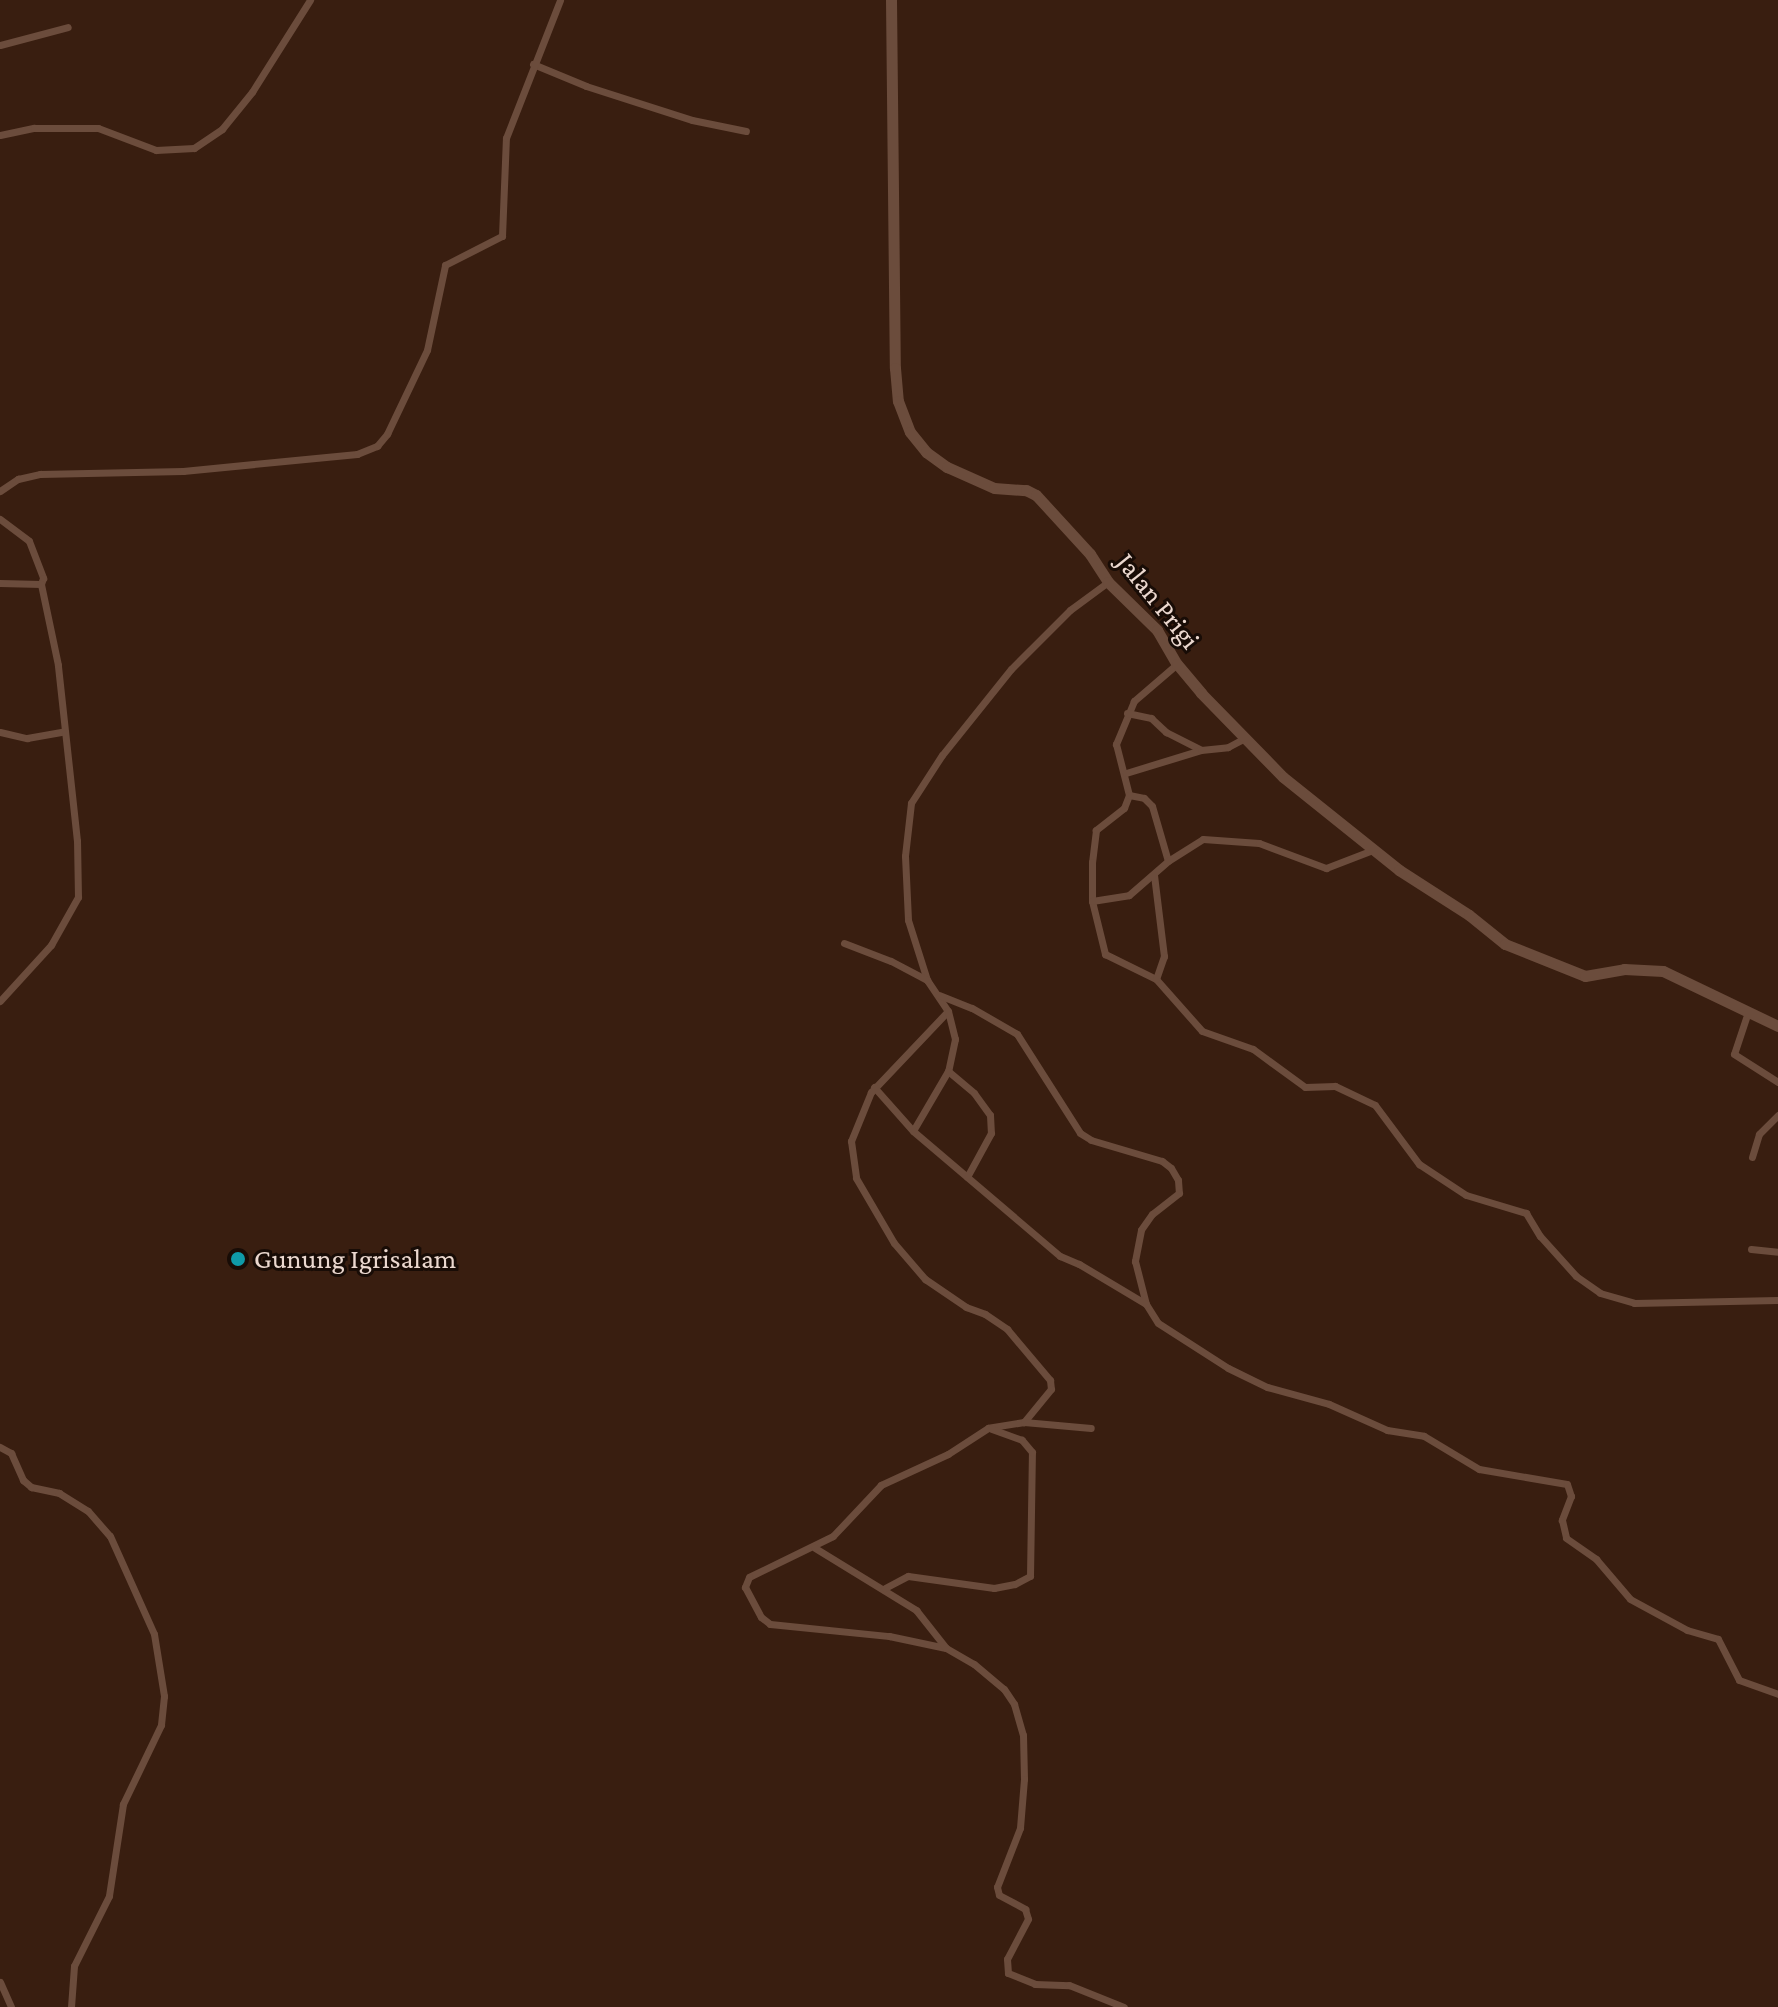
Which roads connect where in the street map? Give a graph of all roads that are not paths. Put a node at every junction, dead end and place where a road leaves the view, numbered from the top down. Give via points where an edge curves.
1 (310, 0) edge
2 (560, 0) edge
3 (891, 0) edge
4 (68, 27) dead end
5 (0, 45) edge
6 (533, 64) junction
7 (746, 131) dead end
8 (0, 135) edge
9 (0, 491) edge
10 (0, 519) edge
11 (1108, 582) junction
12 (0, 583) edge
13 (41, 584) junction
14 (1177, 664) junction
15 (1127, 713) junction
16 (0, 732) edge
17 (62, 732) junction
18 (1246, 738) junction
19 (1201, 750) junction
20 (1126, 773) junction
21 (1129, 795) junction
22 (1374, 850) junction
23 (1168, 861) junction
24 (1154, 875) junction
25 (1092, 901) junction
26 (844, 943) dead end
27 (1156, 979) junction
28 (927, 980) junction
29 (937, 994) junction
30 (0, 1001) edge
31 (948, 1011) junction
32 (1747, 1015) junction
33 (1778, 1026) edge
34 (948, 1071) junction
35 (1778, 1082) edge
36 (874, 1087) junction
37 (1778, 1115) edge
38 (913, 1131) junction
39 (1752, 1157) dead end
40 (967, 1177) junction
41 (1751, 1249) dead end
42 (1778, 1252) edge
43 (1778, 1300) edge
44 (1146, 1304) junction
45 (1024, 1422) junction
46 (988, 1428) junction
47 (1091, 1428) dead end
48 (0, 1447) edge
49 (815, 1548) junction
50 (885, 1588) junction
51 (946, 1648) junction
52 (1778, 1694) edge
53 (0, 1982) edge
54 (11, 2007) edge
55 (71, 2007) edge
56 (1124, 2007) edge

1 - 8 street via 252,92 222,129 194,148 156,150 98,128 34,128
2 - 6 street
3 - 11 street, Jalan Prigi via 892,325 898,401 910,432 926,452 994,488 1036,495
4 - 5 street
6 - 7 street via 692,120
6 - 9 street via 506,138 502,236 445,265 427,350 377,446 357,454 183,471 40,474 18,479
10 - 13 street via 29,541 42,572
11 - 14 street, Jalan Prigi via 1157,630
11 - 28 street via 1070,610 1011,669 911,803 905,890 908,920
12 - 13 street
13 - 17 street via 58,665
14 - 15 street
14 - 18 street, Jalan Prigi
15 - 19 street via 1151,718
15 - 20 street via 1116,744
16 - 17 street via 27,738
17 - 30 street via 77,841 78,897 51,945
18 - 19 street via 1228,747
18 - 22 street, Jalan Prigi via 1308,799
19 - 20 street
20 - 21 street
21 - 23 street via 1152,806
21 - 25 street via 1124,808 1093,838
22 - 23 street via 1326,868 1259,843 1203,839
22 - 32 street, Jalan Prigi via 1505,944 1585,976 1624,969 1663,971
23 - 24 street
24 - 25 street via 1129,895
24 - 27 street via 1164,956
25 - 27 street via 1105,954
26 - 28 street
27 - 43 street via 1202,1031 1253,1049 1305,1087 1335,1086 1375,1105 1419,1164 1466,1195 1526,1213 1576,1276 1600,1293 1634,1303
28 - 29 street
29 - 31 street
29 - 44 street via 1017,1034 1080,1133 1171,1168 1179,1193 1152,1214 1136,1249 1136,1274
31 - 34 street via 955,1039
31 - 36 street
32 - 33 street, Jalan Prigi
32 - 35 street via 1734,1054
34 - 38 street
34 - 40 street via 990,1115 991,1133
36 - 38 street
36 - 45 street via 851,1141 856,1178 894,1243 925,1279 1007,1329 1050,1380 1051,1389
37 - 39 street via 1759,1134
38 - 40 street
40 - 44 street via 1060,1256
41 - 42 street
44 - 52 street via 1175,1336 1267,1387 1329,1404 1387,1430 1424,1436 1479,1469 1567,1484 1571,1496 1562,1520 1566,1538 1596,1559 1630,1599 1687,1630 1718,1639 1739,1680
45 - 46 street
45 - 47 street
46 - 49 street via 948,1454 881,1485
46 - 50 street via 1022,1440 1032,1452 1030,1576 987,1588 908,1576
48 - 55 street via 11,1453 31,1487 59,1493 88,1511 110,1536 154,1634 164,1696 161,1725 123,1804 109,1896 74,1966
49 - 50 street
49 - 51 street via 747,1580 745,1590 764,1620 776,1626 889,1636
50 - 51 street via 916,1610
51 - 56 street via 1004,1689 1023,1735 1020,1828 997,1887 999,1895 1028,1913 1028,1919 1006,1961 1008,1973 1037,1985 1069,1985
53 - 54 street

